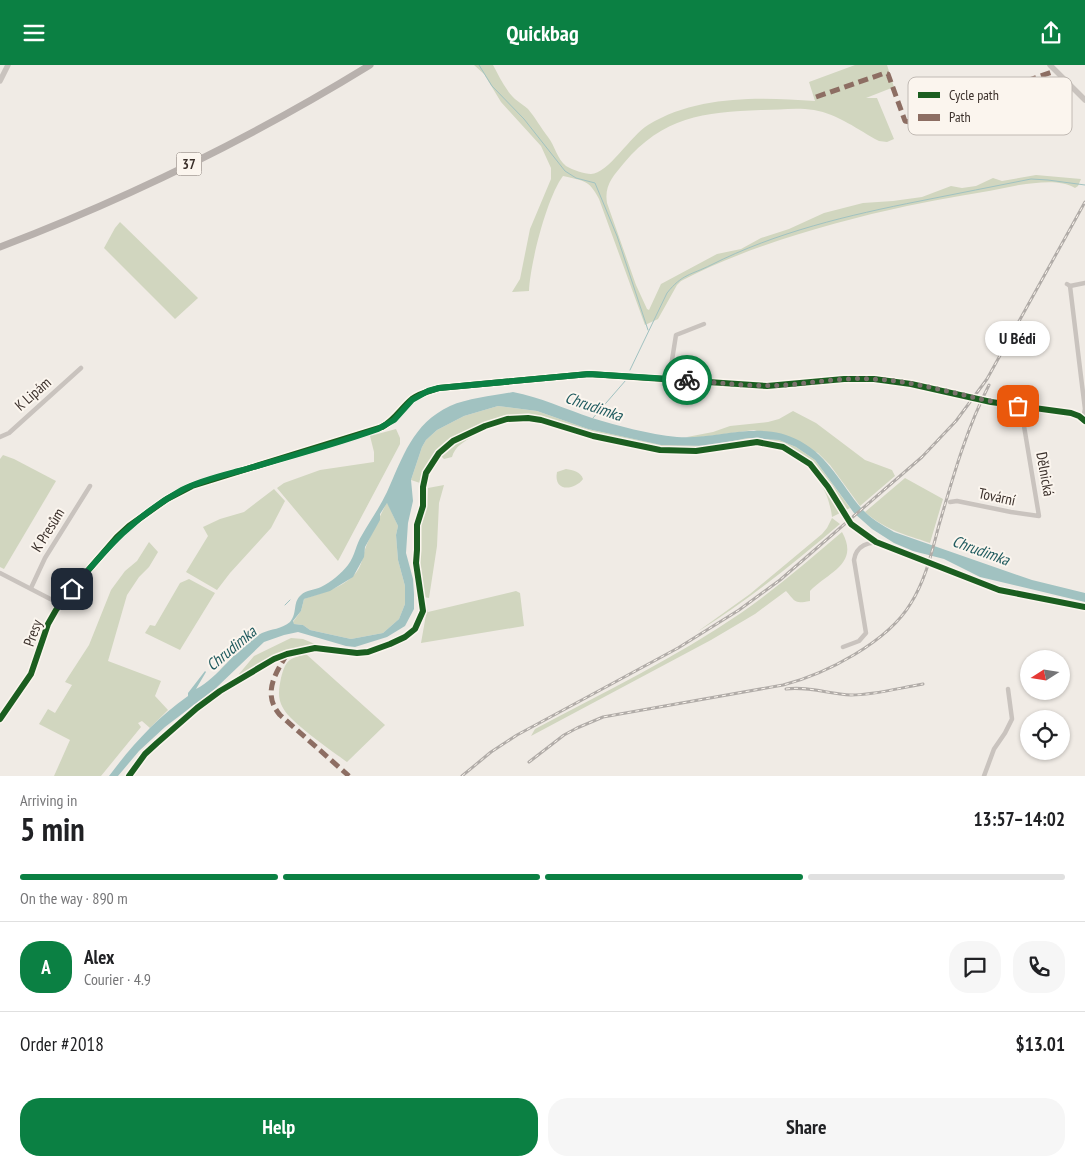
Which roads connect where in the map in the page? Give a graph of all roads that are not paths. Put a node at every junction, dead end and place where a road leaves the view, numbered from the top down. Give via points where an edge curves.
1 (8, 65) edge
2 (370, 65) edge
3 (1050, 65) edge
4 (1062, 77) edge
5 (0, 81) edge
6 (1072, 87) edge
7 (1085, 100) edge
8 (0, 247) edge
9 (1085, 283) edge
10 (704, 324) dead end
11 (82, 368) dead end
12 (669, 379) junction
13 (1084, 389) edge
14 (1024, 407) junction
15 (1084, 421) edge
16 (0, 437) edge
17 (90, 486) dead end
18 (950, 502) dead end
19 (1039, 516) joint
20 (0, 573) edge
21 (31, 589) junction
22 (60, 604) junction
23 (1085, 607) edge
24 (843, 647) dead end
25 (1008, 689) dead end
26 (0, 719) edge
27 (984, 776) edge

1 - 5 street
2 - 8 main road, 37 via 196,161 102,205
3 - 4 street
6 - 7 street
9 - 13 street via 1069,285
10 - 12 street via 676,335
11 - 16 street, K Lipám via 9,433
12 - 14 street, Presy via 767,386 874,379
12 - 22 street, Presy via 589,374 428,391 412,400 394,420 382,427 206,481 175,494 117,537
13 - 15 street
14 - 15 street, Presy via 1071,413
14 - 19 street, Dělnická via 1023,420
17 - 21 street, K Presům via 44,558
18 - 19 street, Tovární
20 - 21 street
21 - 22 street
22 - 26 street, Presy via 48,624 31,674
23 - 24 street via 999,590 876,542 857,551 854,560 866,633 859,641
25 - 27 street via 1012,719 994,749

